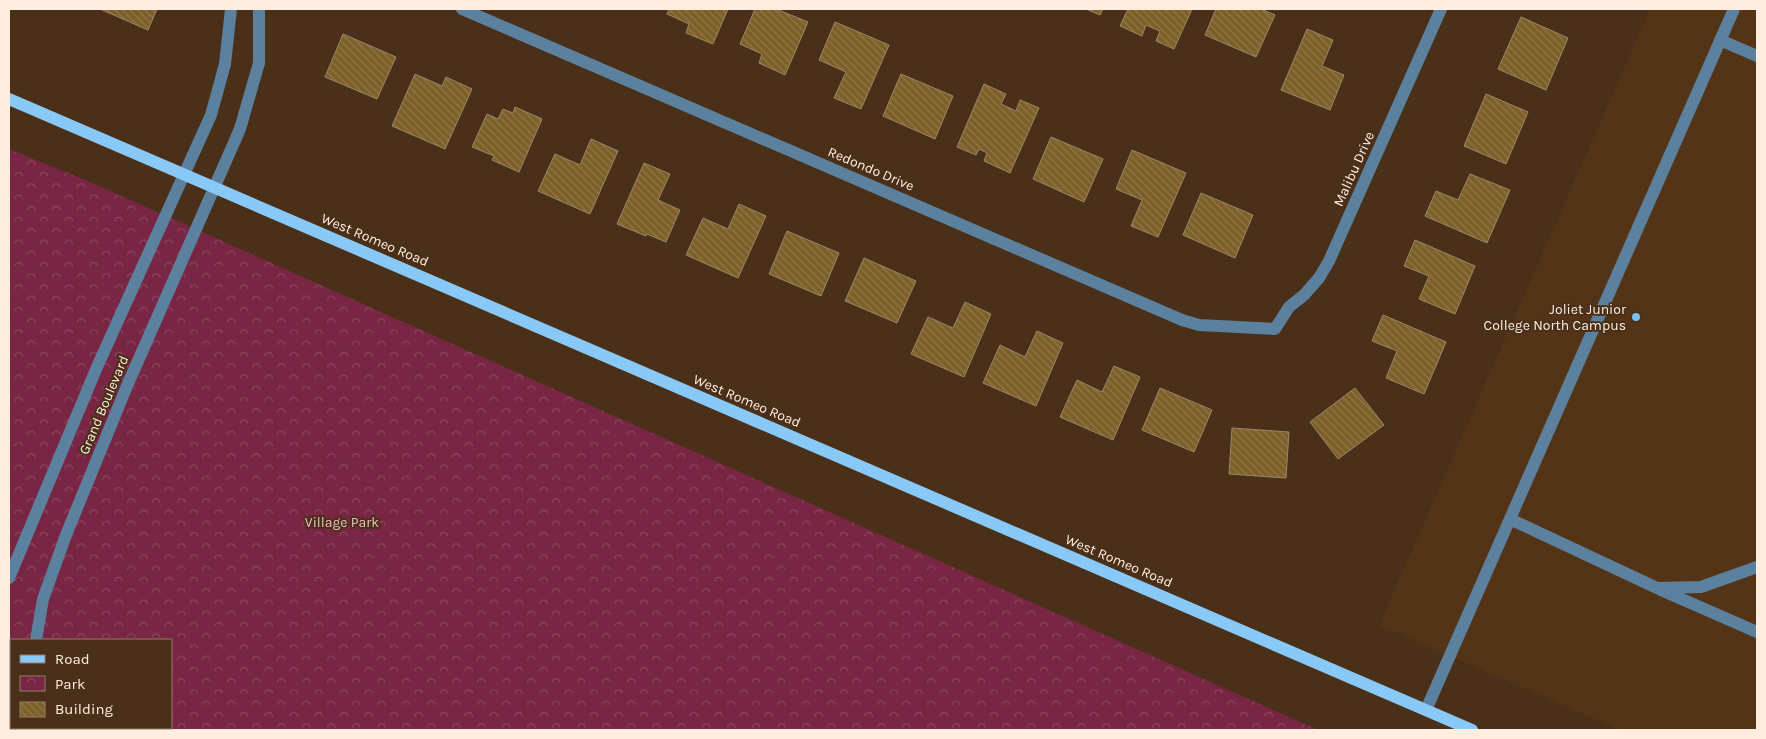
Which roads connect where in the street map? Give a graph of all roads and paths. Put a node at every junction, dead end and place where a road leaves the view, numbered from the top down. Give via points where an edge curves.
1 (231, 9) edge
2 (259, 9) edge
3 (462, 9) edge
4 (1439, 9) edge
5 (1734, 9) edge
6 (1720, 40) junction
7 (1757, 56) edge
8 (9, 100) edge
9 (185, 175) junction
10 (214, 188) junction
11 (1275, 329) joint
12 (1510, 520) junction
13 (1757, 567) edge
14 (9, 578) edge
15 (1657, 588) junction
16 (1757, 632) edge
17 (36, 639) edge
18 (1426, 710) junction
19 (1472, 730) edge

1 - 9 street, Grand Boulevard via 225,64 211,114
2 - 10 street, Grand Boulevard via 259,63 240,129
3 - 11 street, Redondo Drive via 1182,320 1199,325
4 - 11 street, Malibu Drive via 1329,261 1319,278 1289,307
5 - 6 street
6 - 7 street
6 - 12 street
8 - 9 main road, West Romeo Road
9 - 10 main road, West Romeo Road
9 - 14 street, Grand Boulevard via 101,358
10 - 17 street, Grand Boulevard via 66,535 43,599
10 - 18 main road, West Romeo Road
12 - 15 street
12 - 18 street
13 - 15 street via 1701,587
15 - 16 street
18 - 19 main road, West Romeo Road

